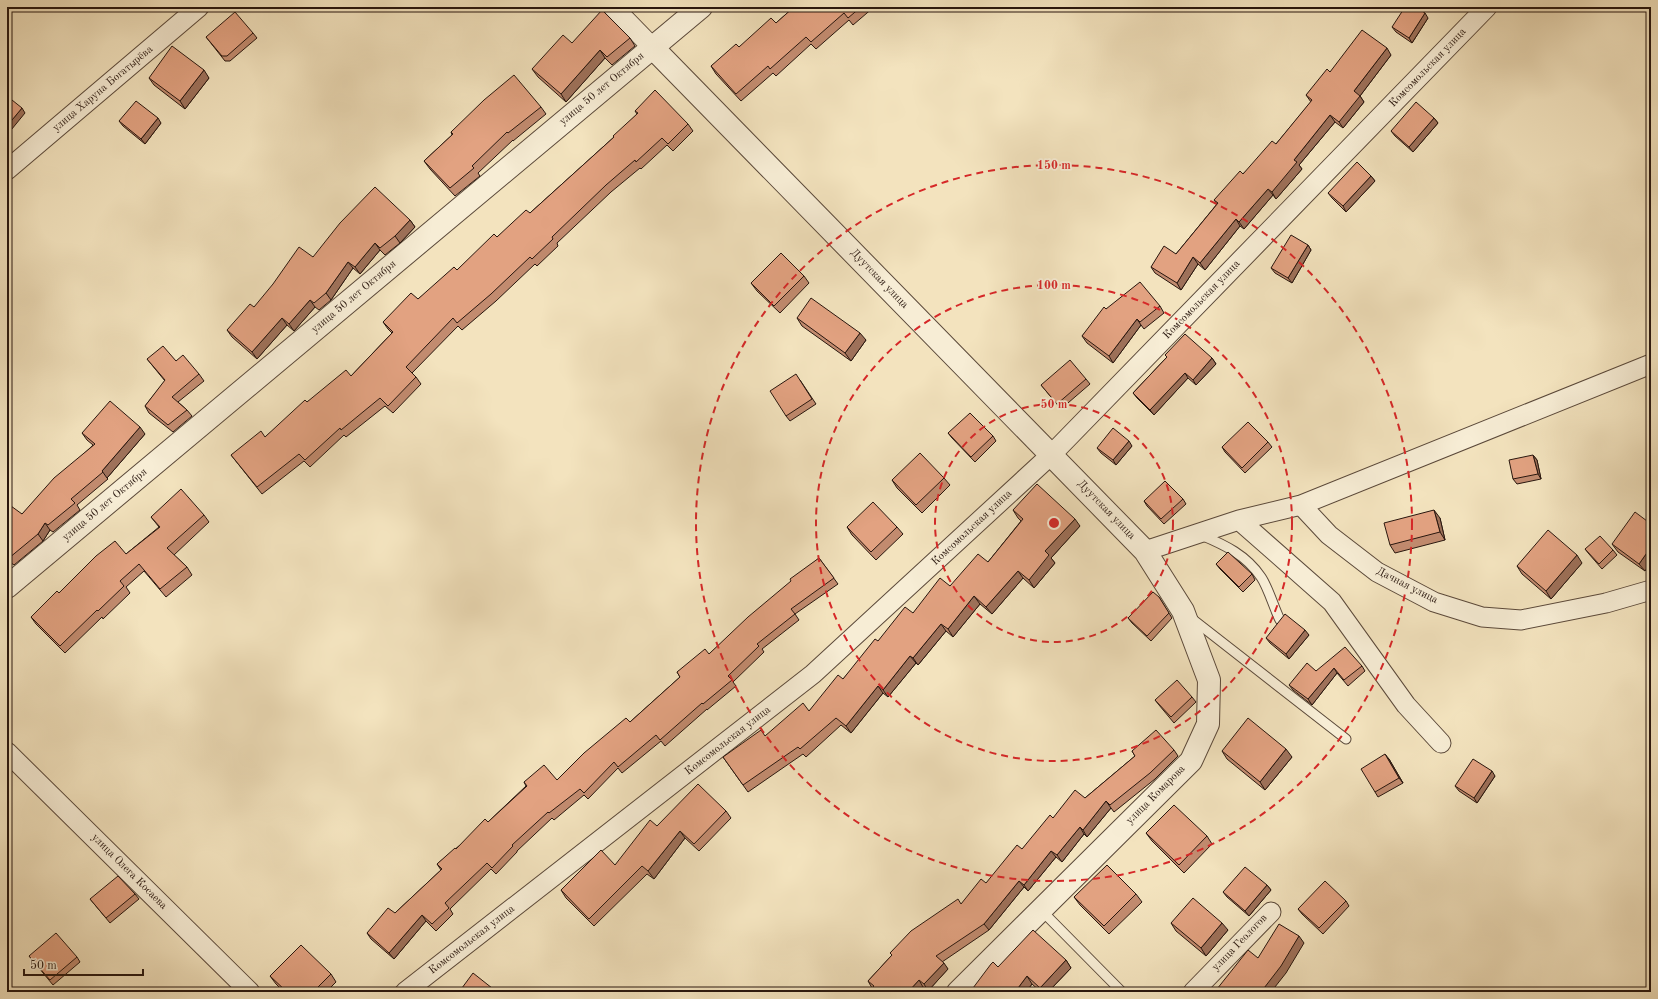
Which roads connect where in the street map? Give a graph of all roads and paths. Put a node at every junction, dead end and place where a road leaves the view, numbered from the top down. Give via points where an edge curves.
1 (199, 7) edge
2 (613, 7) edge
3 (701, 7) edge
4 (1487, 7) edge
5 (652, 47) junction
6 (7, 170) edge
7 (1651, 364) edge
8 (1052, 454) junction
9 (1301, 504) junction
10 (1239, 520) junction
11 (1198, 534) junction
12 (1145, 551) junction
13 (7, 587) edge
14 (1651, 590) edge
15 (1182, 611) junction
16 (1280, 620) edge
17 (1346, 739) dead end
18 (1441, 743) dead end
19 (7, 752) edge
20 (1041, 910) junction
21 (1271, 912) dead end
22 (250, 992) edge
23 (405, 992) edge
24 (958, 992) edge
25 (1122, 992) edge
26 (1193, 992) edge

1 - 6 street, улица Харуна Богатырёва
2 - 5 street, Дуутская улица
3 - 5 street, улица 50 лет Октября
4 - 8 street, Комсомольская улица
5 - 8 street, Дуутская улица
5 - 13 street, улица 50 лет Октября
7 - 9 street
8 - 12 street, Дуутская улица
8 - 23 street, Комсомольская улица via 813,674
9 - 10 street
9 - 14 street, Дачная улица via 1329,535 1377,572 1434,602 1482,617 1521,620 1606,603
10 - 11 street
10 - 18 street via 1332,602 1406,705
11 - 12 street
11 - 16 lane via 1243,556 1262,578
12 - 15 street, улица Комарова
15 - 17 lane
15 - 20 street, улица Комарова via 1209,680 1208,724 1191,761
19 - 22 street, улица Олега Косаева
20 - 24 street, улица Комарова
20 - 25 lane
21 - 26 street, улица Геологов

